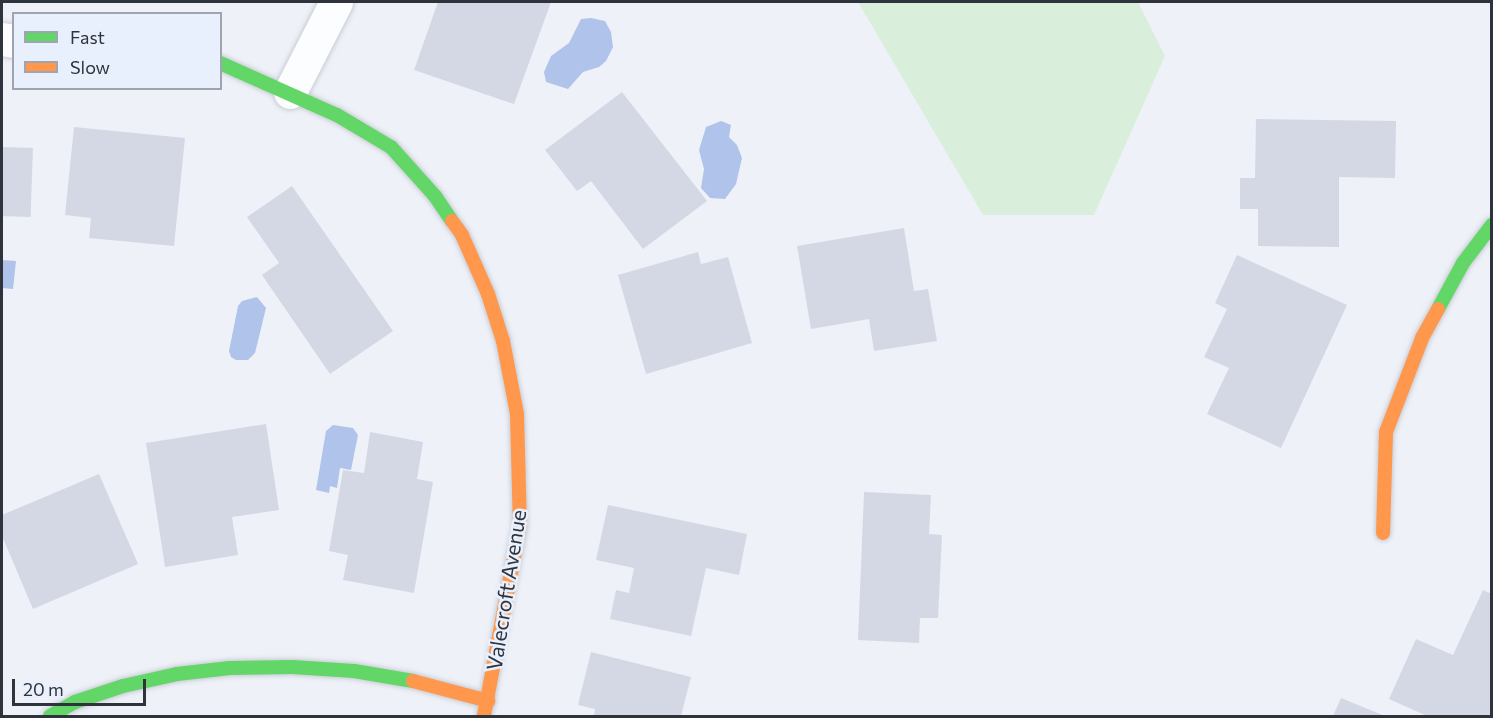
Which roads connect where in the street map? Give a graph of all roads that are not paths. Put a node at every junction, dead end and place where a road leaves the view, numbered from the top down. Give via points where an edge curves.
1 (336, 2) edge
2 (222, 64) edge
3 (290, 92) junction
4 (1491, 225) edge
5 (1383, 533) dead end
6 (488, 701) junction
7 (50, 717) edge
8 (484, 717) edge

1 - 3 street
2 - 3 street, Valecroft Avenue
3 - 6 street, Valecroft Avenue via 391,147 435,196 462,235 489,294 517,414 520,525
4 - 5 street via 1463,263 1422,338 1386,432
6 - 7 street via 393,676 354,671 230,668 123,686 75,702
6 - 8 street, Valecroft Avenue

